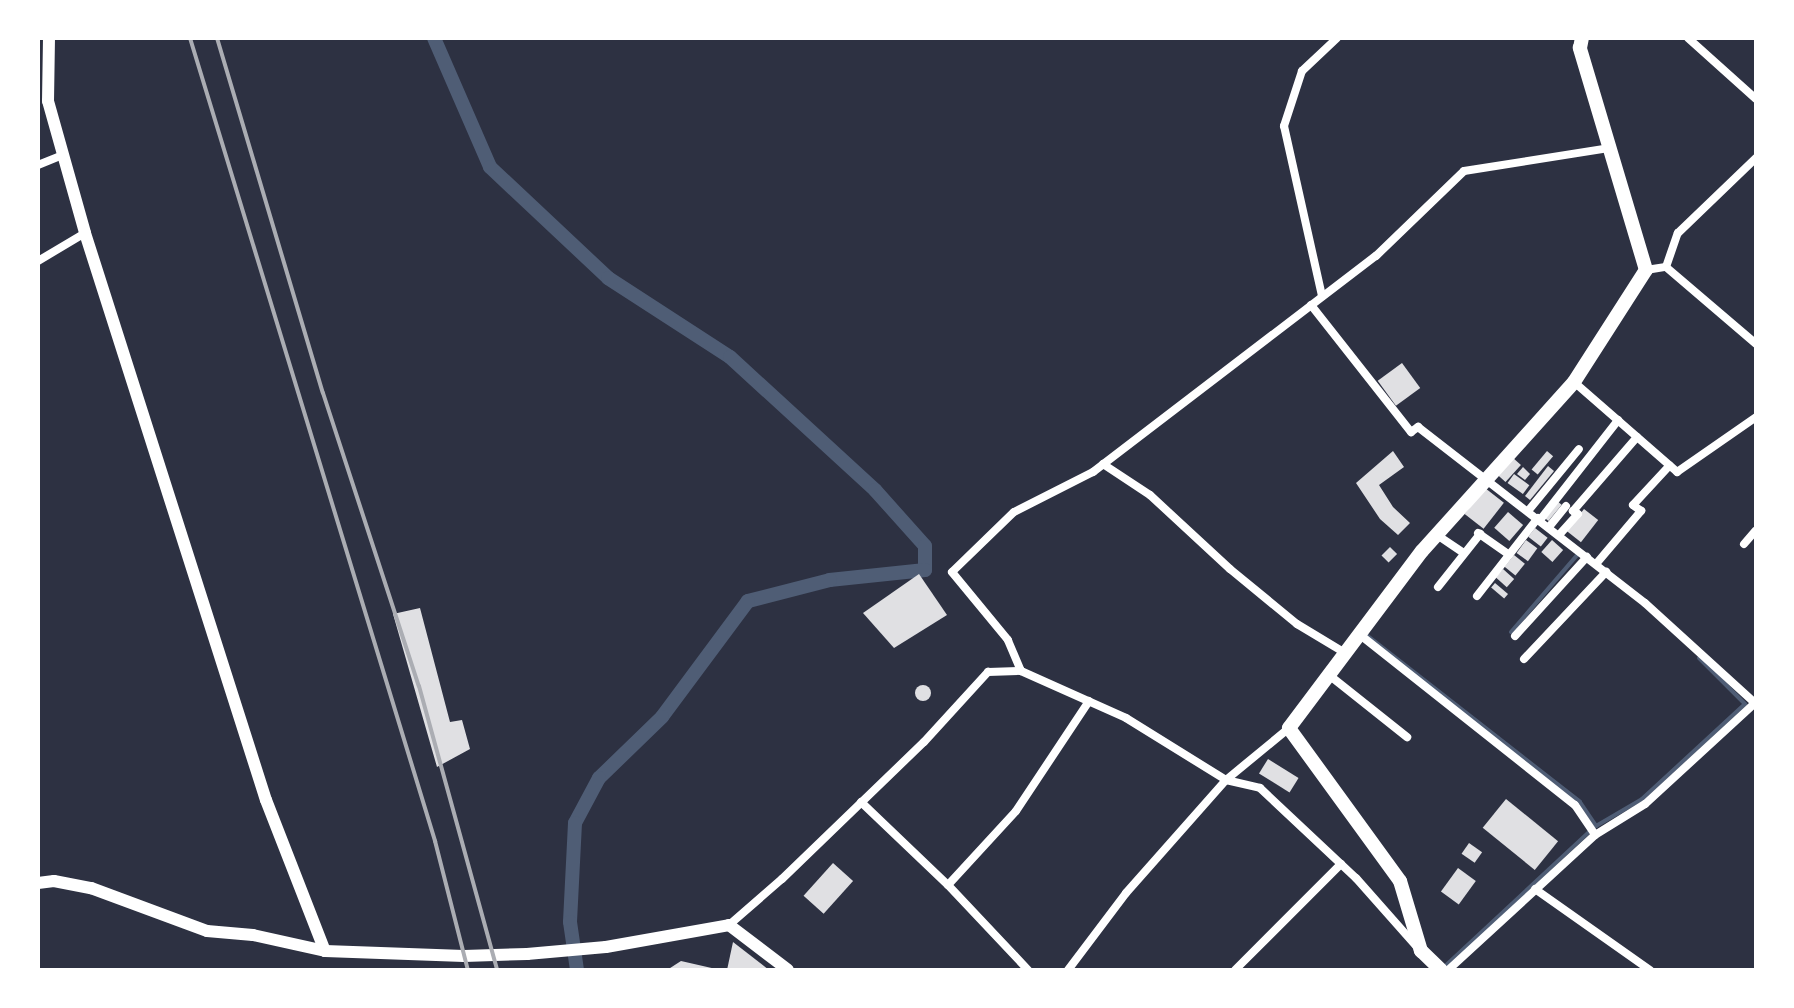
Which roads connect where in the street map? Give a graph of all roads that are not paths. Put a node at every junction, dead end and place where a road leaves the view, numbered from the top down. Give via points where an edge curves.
1 (49, 38) edge
2 (1337, 38) edge
3 (1582, 38) edge
4 (1688, 38) edge
5 (1756, 99) edge
6 (1610, 148) junction
7 (63, 155) junction
8 (1756, 158) edge
9 (38, 165) edge
10 (85, 233) junction
11 (38, 261) edge
12 (1666, 267) junction
13 (1646, 270) junction
14 (1322, 296) junction
15 (1311, 305) junction
16 (1756, 344) edge
17 (1574, 382) junction
18 (1756, 417) edge
19 (1618, 420) junction
20 (1637, 437) junction
21 (1579, 449) dead end
22 (1103, 464) junction
23 (1670, 465) junction
24 (1487, 479) junction
25 (1566, 506) dead end
26 (1528, 511) junction
27 (1539, 519) junction
28 (1549, 527) junction
29 (1756, 530) edge
30 (1437, 535) junction
31 (1559, 535) junction
32 (1744, 544) dead end
33 (1464, 553) junction
34 (1509, 555) junction
35 (1587, 557) junction
36 (1596, 564) junction
37 (1606, 572) junction
38 (1438, 587) dead end
39 (1477, 596) dead end
40 (1359, 634) junction
41 (1515, 636) dead end
42 (1345, 653) junction
43 (1524, 659) dead end
44 (1021, 671) junction
45 (1329, 675) junction
46 (1089, 701) junction
47 (1755, 703) edge
48 (1289, 728) junction
49 (1407, 737) dead end
50 (1226, 780) junction
51 (861, 802) junction
52 (1595, 835) junction
53 (1341, 864) junction
54 (38, 883) edge
55 (948, 885) junction
56 (1535, 889) junction
57 (729, 925) junction
58 (325, 951) junction
59 (1421, 951) junction
60 (788, 970) edge
61 (1028, 970) edge
62 (1068, 970) edge
63 (1235, 970) edge
64 (1441, 970) edge
65 (1448, 970) edge
66 (1650, 970) edge

1 - 7 main road via 48,101
2 - 14 street via 1302,71 1284,126
3 - 6 main road via 1580,48
4 - 5 street
6 - 13 main road
6 - 14 street via 1464,171 1376,256
7 - 9 street
7 - 10 main road
8 - 12 street via 1678,233
10 - 11 street
10 - 58 main road via 266,800
12 - 13 street
12 - 16 street
13 - 17 main road
14 - 15 street
15 - 22 street
15 - 24 street via 1411,432 1418,427
17 - 19 street
17 - 24 main road
18 - 23 street via 1677,472
19 - 20 street
19 - 27 street
20 - 23 street
20 - 31 street
21 - 26 street
22 - 42 street via 1150,495 1297,624
22 - 44 street via 1014,512 952,572 1008,640
23 - 36 street via 1633,505 1641,511
24 - 26 street
24 - 30 main road
25 - 28 street
26 - 27 street
27 - 28 street
27 - 34 street
28 - 31 street
29 - 32 street
30 - 33 street
30 - 40 main road
31 - 35 street
33 - 34 street via 1479,533
33 - 38 street
34 - 39 street
35 - 36 street
35 - 41 street
36 - 37 street
37 - 43 street
37 - 47 street
40 - 42 main road
40 - 52 street via 1575,805
42 - 45 main road
44 - 46 street
44 - 51 street via 988,672
45 - 48 main road
45 - 49 street
46 - 50 street
46 - 55 street via 1016,811
47 - 52 street via 1645,804
48 - 50 street
48 - 59 main road via 1400,881
50 - 53 street via 1260,788
50 - 62 street via 1126,893
51 - 55 street
51 - 57 street
52 - 56 street
53 - 59 street
53 - 63 street
54 - 58 main road via 91,888 207,931
55 - 61 street
56 - 65 street
56 - 66 street
57 - 58 main road via 544,952 464,956
57 - 60 main road
59 - 64 main road

